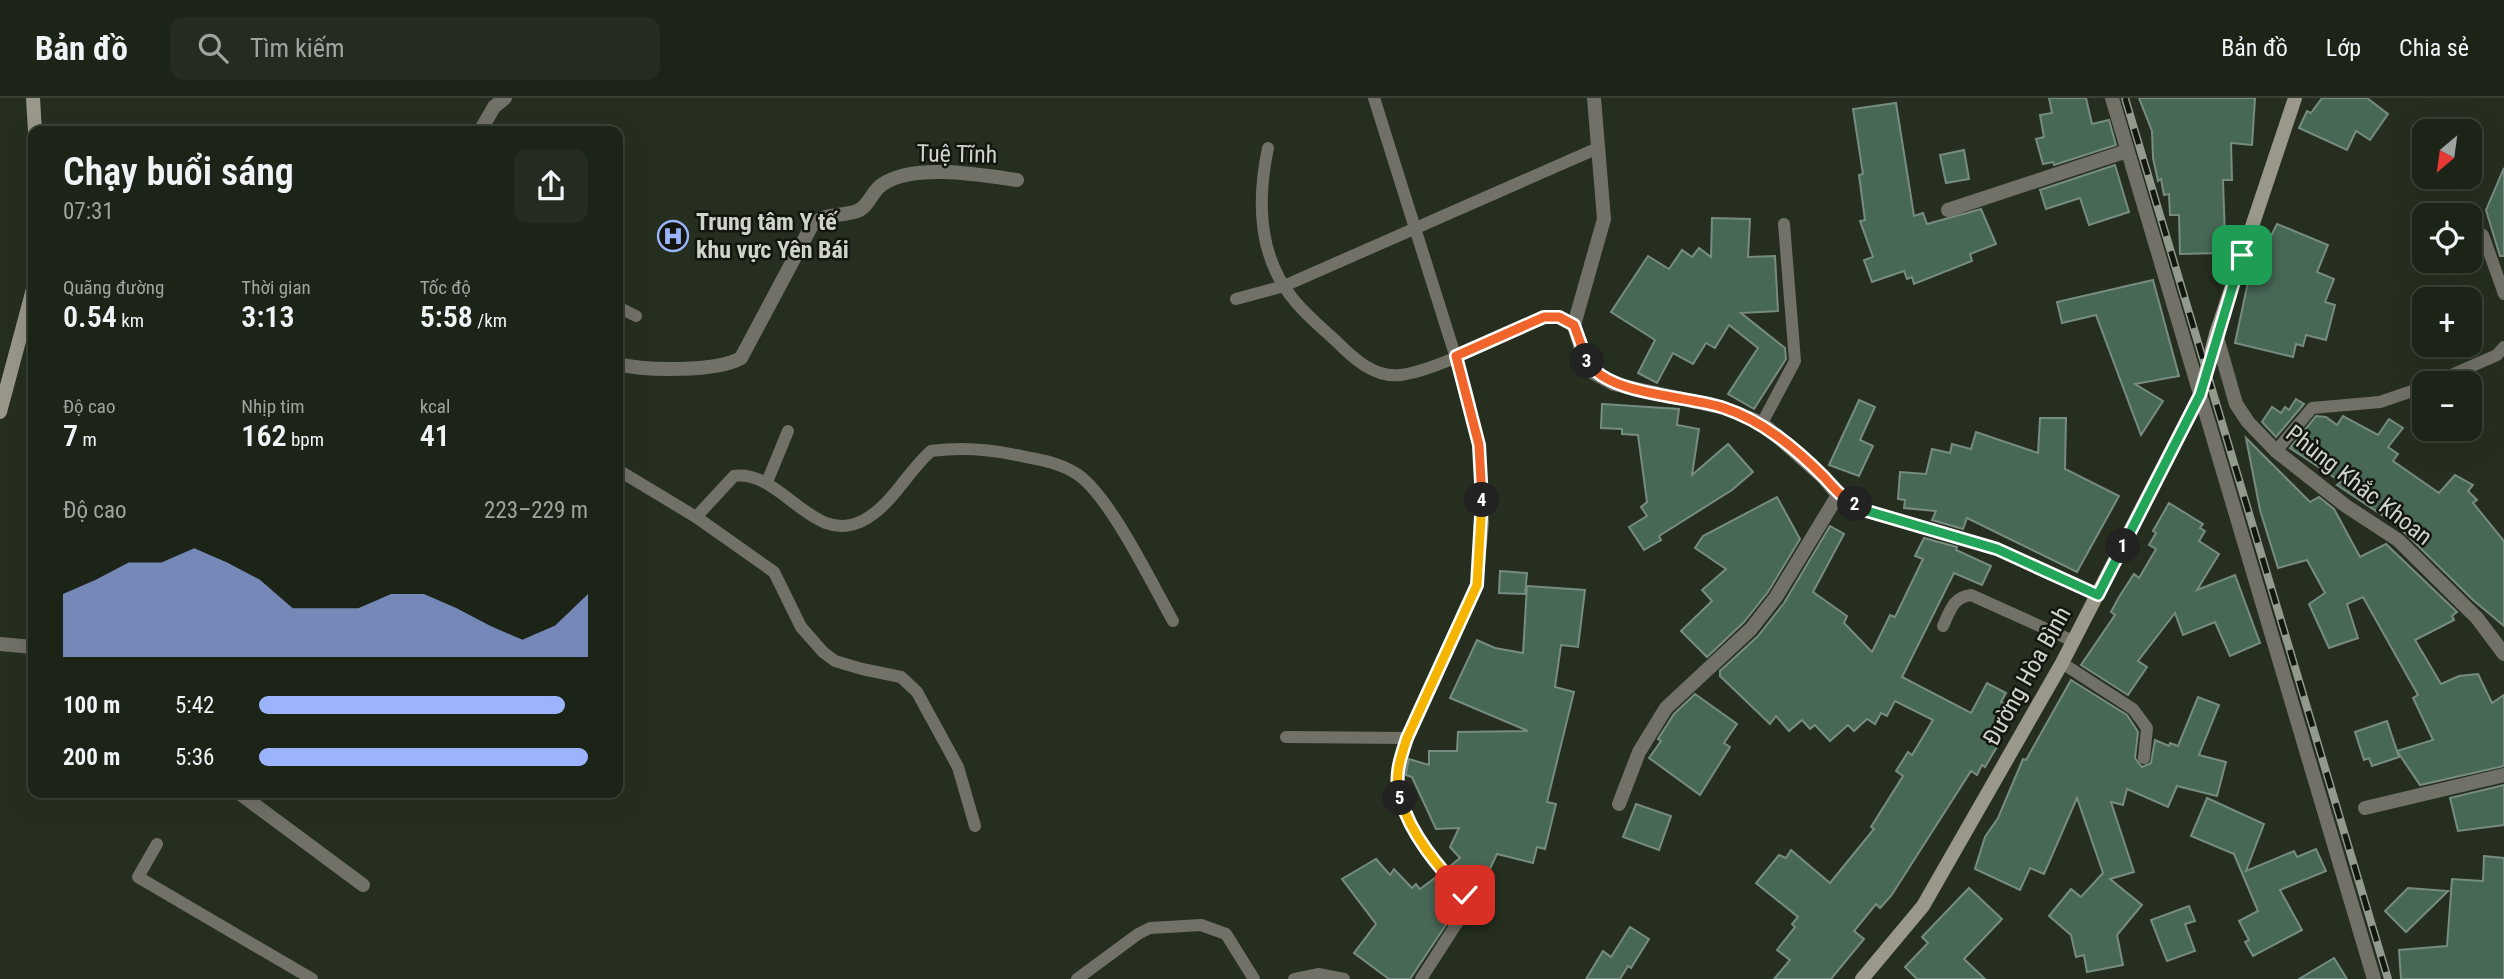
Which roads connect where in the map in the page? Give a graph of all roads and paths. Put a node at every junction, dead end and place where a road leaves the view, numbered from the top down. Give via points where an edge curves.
1 (33, 98) edge
2 (505, 98) edge
3 (1374, 98) edge
4 (1594, 98) edge
5 (2112, 98) edge
6 (2295, 98) edge
7 (35, 126) edge
8 (483, 126) edge
9 (1268, 148) dead end
10 (1598, 148) junction
11 (2127, 151) junction
12 (1017, 180) dead end
13 (1948, 210) dead end
14 (1784, 224) dead end
15 (1416, 228) junction
16 (2483, 234) dead end
17 (1284, 286) junction
18 (2504, 294) edge
19 (1236, 299) dead end
20 (28, 308) edge
21 (623, 310) edge
22 (636, 316) dead end
23 (1574, 325) junction
24 (2216, 334) junction
25 (2502, 351) edge
26 (1456, 356) junction
27 (623, 365) edge
28 (2459, 371) edge
29 (2412, 391) edge
30 (2200, 395) junction
31 (0, 412) edge
32 (1762, 423) junction
33 (788, 431) dead end
34 (2276, 451) junction
35 (623, 473) edge
36 (767, 482) junction
37 (1838, 495) junction
38 (696, 517) junction
39 (2098, 595) junction
40 (1173, 621) dead end
41 (1943, 626) dead end
42 (2073, 641) junction
43 (0, 643) edge
44 (28, 647) edge
45 (2504, 654) edge
46 (2062, 663) junction
47 (1286, 737) dead end
48 (1407, 738) junction
49 (2144, 758) dead end
50 (2504, 775) edge
51 (246, 798) edge
52 (1619, 804) dead end
53 (2365, 808) dead end
54 (975, 826) dead end
55 (157, 844) dead end
56 (363, 885) dead end
57 (312, 979) edge
58 (1077, 979) edge
59 (1254, 979) edge
60 (1294, 979) edge
61 (1344, 979) edge
62 (1421, 979) edge
63 (1862, 979) edge
64 (2374, 979) edge

1 - 7 street
2 - 8 street
3 - 15 lane
4 - 10 street
5 - 11 street
6 - 24 street, Đường Hòa Bình
9 - 17 lane via 1261,181 1263,230 1269,258
10 - 15 lane
10 - 23 street via 1604,219
11 - 13 street
11 - 30 street
12 - 27 street, Tuệ Tĩnh via 944,172 898,176 884,183 858,211 825,216 812,225 741,358 726,365
14 - 32 lane via 1796,361
15 - 17 lane
15 - 26 lane
16 - 18 lane
17 - 19 lane
17 - 26 lane via 1361,364 1382,373 1399,375
20 - 31 street
21 - 22 lane
23 - 26 lane via 1559,317 1544,317
23 - 32 street via 1594,373 1614,384 1724,408
24 - 30 street, Đường Hòa Bình
24 - 34 street, Phùng Khắc Khoan via 2236,404
25 - 28 lane
26 - 48 lane via 1479,445 1483,523 1477,585
29 - 34 lane via 2380,402 2312,408
30 - 39 street, Đường Hòa Bình
30 - 64 street
32 - 37 street
33 - 36 lane
34 - 45 street, Phùng Khắc Khoan via 2398,540 2477,618
35 - 38 lane
36 - 38 lane via 734,476
36 - 40 lane via 816,518 849,525 880,509 931,451 983,450 1046,460 1078,474 1098,493
37 - 39 street via 1867,511 1997,549
37 - 52 street via 1776,597 1751,629 1666,708 1639,752
38 - 54 lane via 774,572 801,627 823,652 862,669 901,677 917,692 958,767
39 - 42 street, Đường Hòa Bình
41 - 42 lane via 1955,602 1971,594
42 - 46 street, Đường Hòa Bình
43 - 44 street
46 - 49 lane via 2133,709 2147,728
46 - 63 street, Đường Hòa Bình via 1923,906
47 - 48 lane
48 - 62 lane via 1397,775 1402,805 1414,831 1465,895 1468,906
50 - 53 street
51 - 56 street
55 - 57 lane via 138,877
58 - 59 lane via 1150,928 1201,925 1226,934
60 - 61 lane via 1318,974

